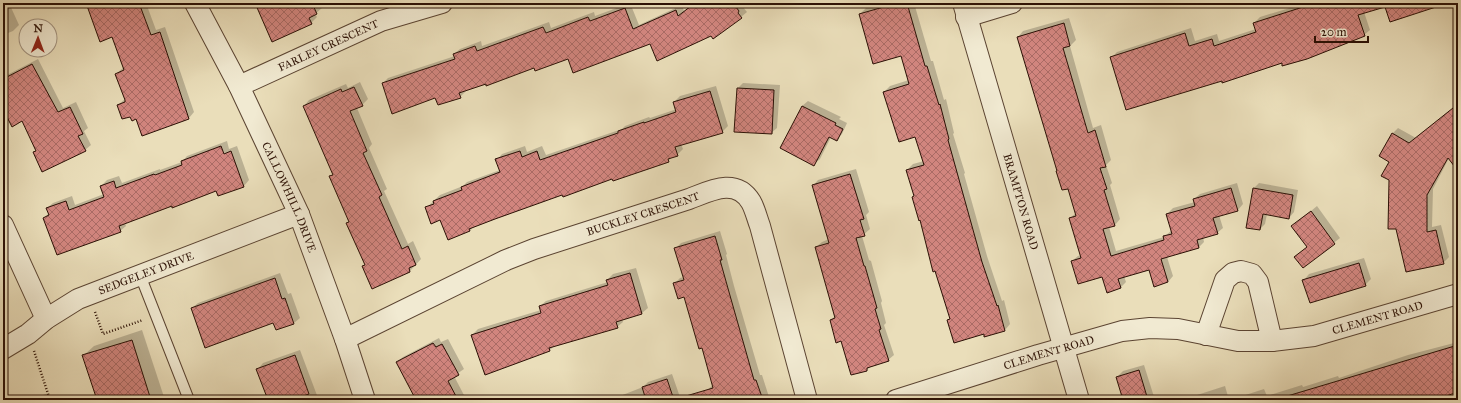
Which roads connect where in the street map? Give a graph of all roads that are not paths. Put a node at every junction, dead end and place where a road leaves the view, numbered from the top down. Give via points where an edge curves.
1 (195, 3) edge
2 (442, 3) edge
3 (1012, 3) edge
4 (964, 10) edge
5 (239, 86) junction
6 (299, 214) junction
7 (3, 225) edge
8 (140, 275) junction
9 (1458, 294) edge
10 (46, 319) junction
11 (1206, 334) junction
12 (345, 339) junction
13 (1272, 341) junction
14 (1063, 348) junction
15 (3, 349) edge
16 (189, 400) edge
17 (365, 400) edge
18 (806, 400) edge
19 (896, 400) edge
20 (1078, 400) edge

1 - 5 street, CALLOWHILL DRIVE
2 - 5 street, FARLEY CRESCENT via 381,21
3 - 4 street
4 - 14 street, BRAMPTON ROAD
5 - 6 street, CALLOWHILL DRIVE
6 - 8 street, SEDGELEY DRIVE
6 - 12 street, CALLOWHILL DRIVE
7 - 10 street
8 - 10 street, SEDGELEY DRIVE via 78,299
8 - 16 lane
9 - 13 street, CLEMENT ROAD via 1314,336
10 - 15 street, SEDGELEY DRIVE via 28,334
11 - 13 street, CLEMENT ROAD via 1238,341
11 - 13 street via 1226,280 1233,273 1241,271 1252,274 1258,282
11 - 14 street, CLEMENT ROAD via 1150,328 1122,331
12 - 17 street, CALLOWHILL DRIVE
12 - 18 street, BUCKLEY CRESCENT via 534,248 727,187 741,192 753,207
14 - 19 street, CLEMENT ROAD
14 - 20 street, BRAMPTON ROAD

